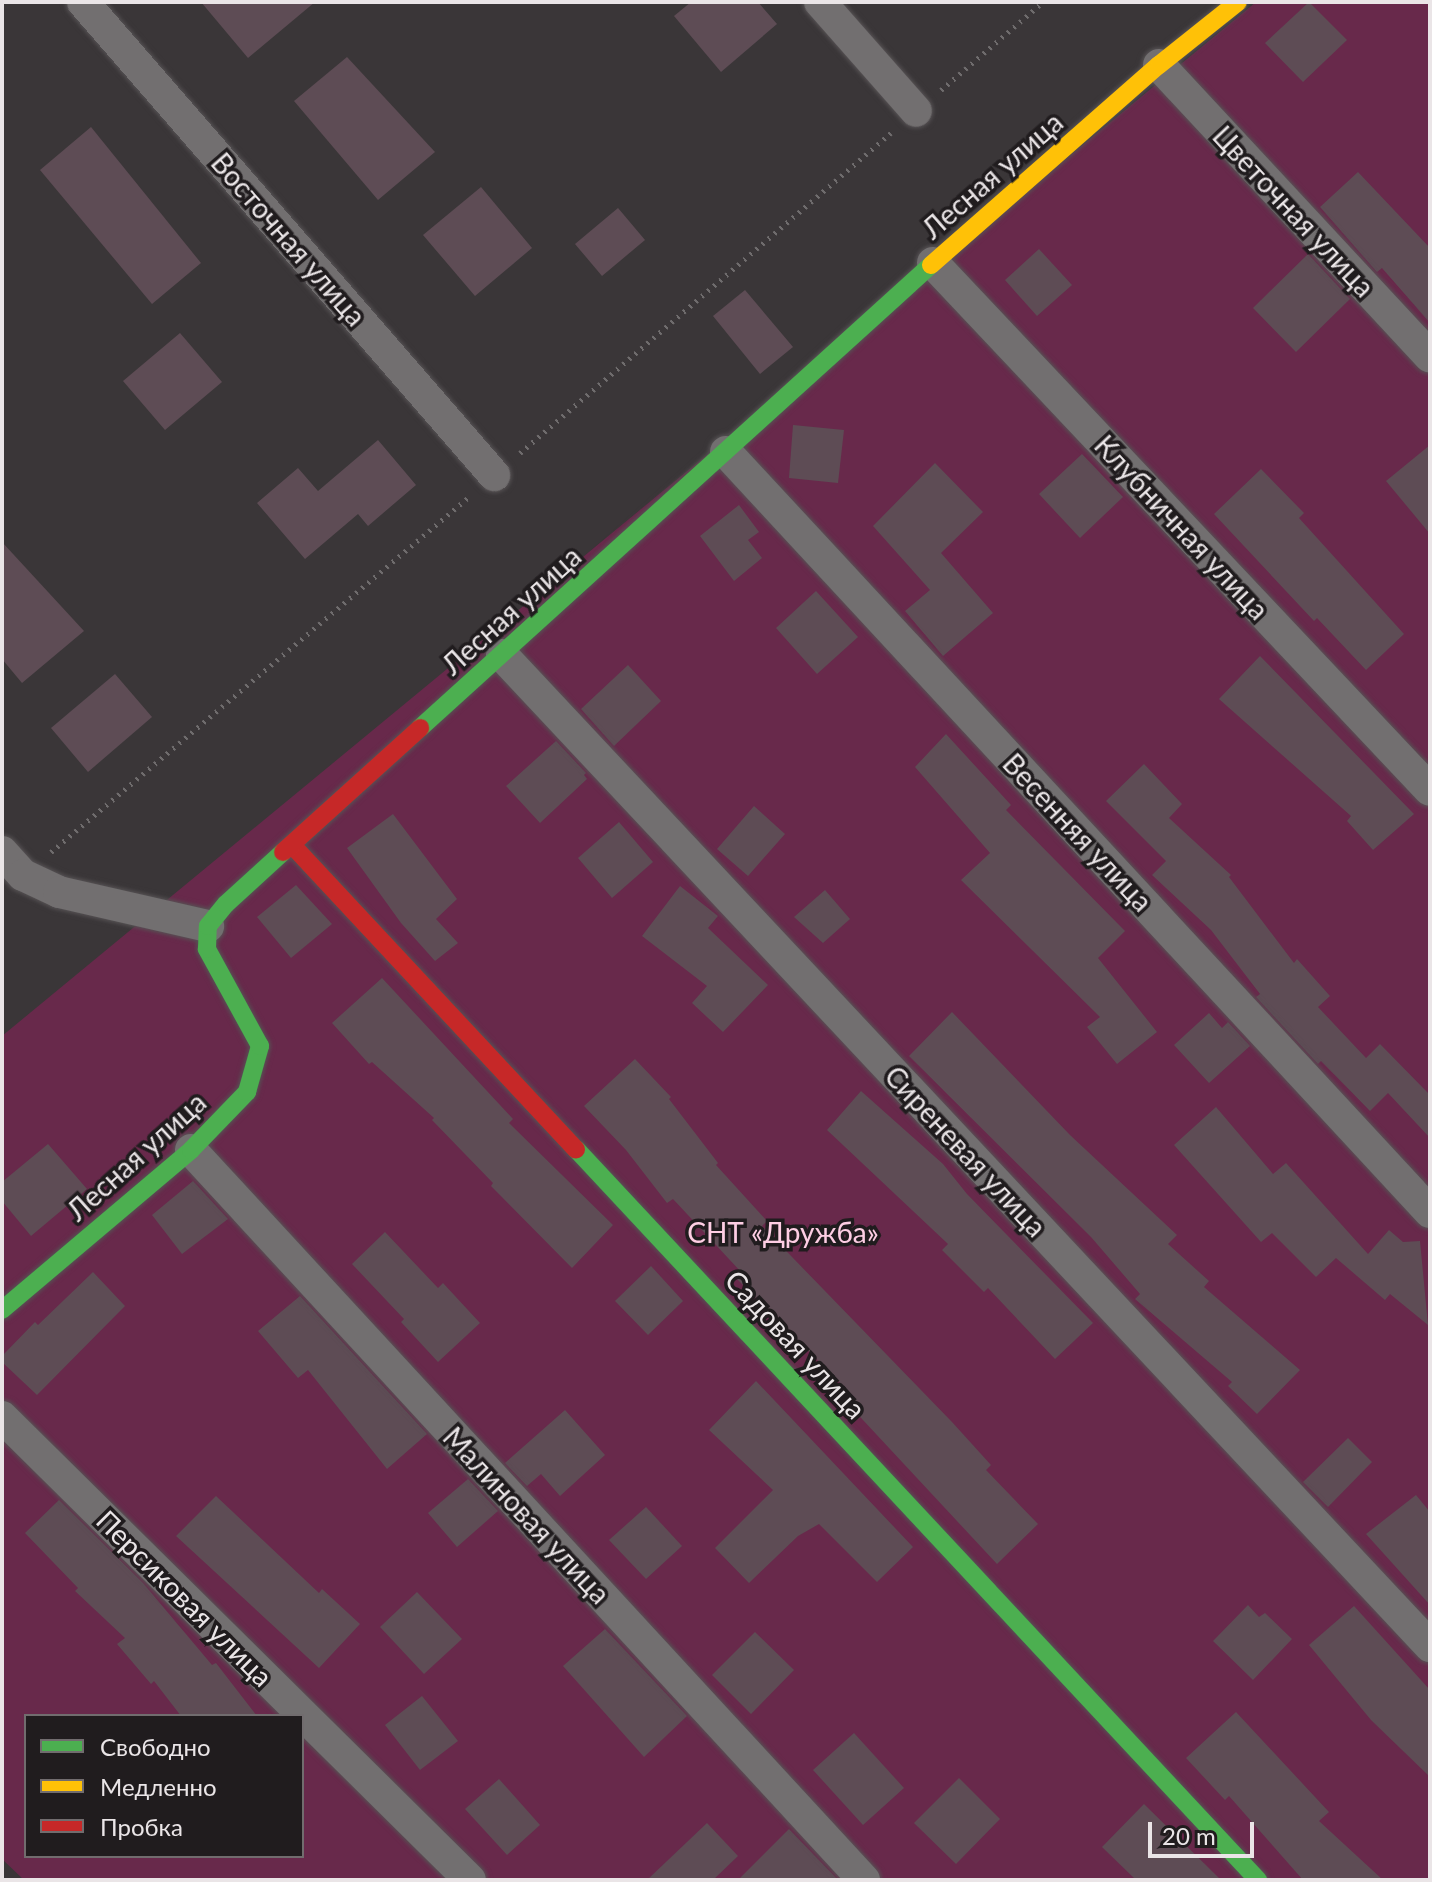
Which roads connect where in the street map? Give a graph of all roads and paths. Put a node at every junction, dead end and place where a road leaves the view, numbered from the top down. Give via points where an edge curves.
1 (83, 2) edge
2 (820, 2) edge
3 (1043, 2) edge
4 (1238, 2) edge
5 (1159, 65) junction
6 (916, 111) junction
7 (933, 263) junction
8 (1430, 357) edge
9 (726, 452) junction
10 (494, 475) junction
11 (502, 655) junction
12 (1430, 790) edge
13 (293, 846) junction
14 (13, 864) edge
15 (208, 926) junction
16 (191, 1150) junction
17 (1430, 1212) edge
18 (2, 1310) edge
19 (2, 1417) edge
20 (1430, 1646) edge
21 (302, 1714) edge
22 (304, 1716) edge
23 (470, 1880) edge
24 (864, 1880) edge
25 (1258, 1880) edge

1 - 10 street, Восточная улица
2 - 6 street
3 - 6 path
4 - 5 street, Лесная улица
5 - 7 street, Лесная улица
5 - 8 street, Цветочная улица
6 - 10 path
7 - 9 street, Лесная улица
7 - 12 street, Клубничная улица
9 - 11 street, Лесная улица
9 - 17 street, Весенняя улица
10 - 14 path
11 - 13 street, Лесная улица
11 - 20 street, Сиреневая улица
13 - 15 street, Лесная улица
13 - 25 street, Садовая улица
14 - 15 street via 59,892
15 - 16 street, Лесная улица via 207,949 260,1046 247,1092
16 - 18 street, Лесная улица
16 - 24 street, Малиновая улица
19 - 21 street, Персиковая улица
22 - 23 street, Персиковая улица

